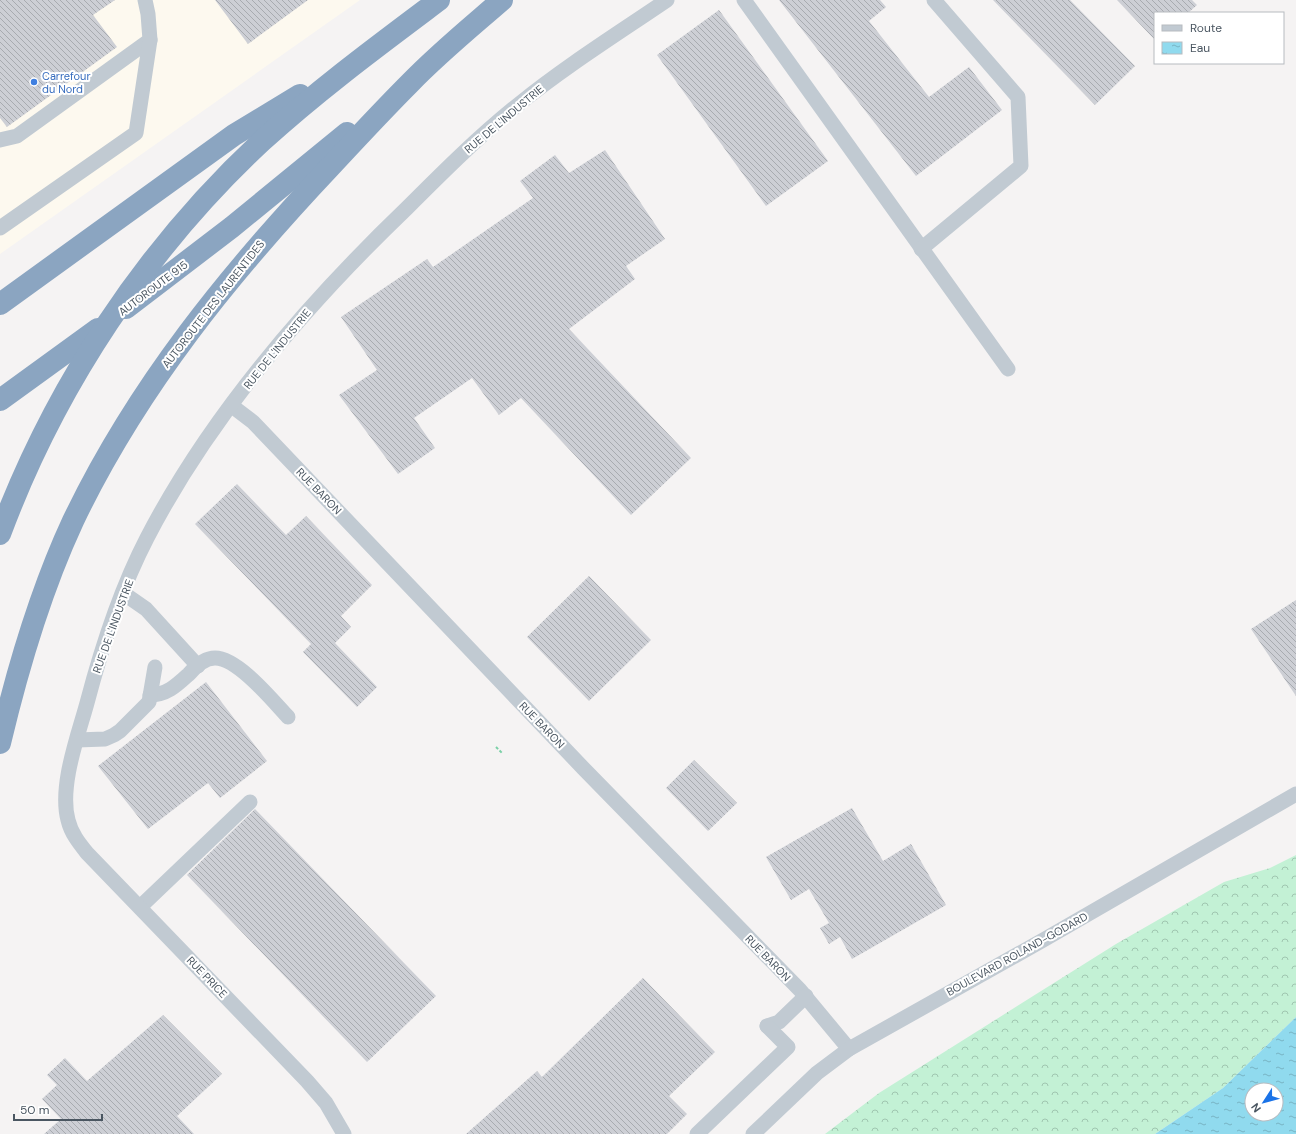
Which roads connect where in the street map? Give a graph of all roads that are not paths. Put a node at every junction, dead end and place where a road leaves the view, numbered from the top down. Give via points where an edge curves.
1 (145, 0) edge
2 (439, 0) edge
3 (502, 0) edge
4 (667, 0) edge
5 (744, 0) edge
6 (934, 0) edge
7 (150, 40) junction
8 (371, 52) junction
9 (411, 81) junction
10 (0, 140) edge
11 (0, 228) edge
12 (921, 249) junction
13 (0, 304) edge
14 (1008, 369) dead end
15 (0, 400) edge
16 (232, 406) junction
17 (0, 534) edge
18 (123, 593) junction
19 (198, 666) junction
20 (155, 667) dead end
21 (150, 696) junction
22 (288, 717) dead end
23 (78, 740) junction
24 (0, 743) edge
25 (1296, 794) edge
26 (250, 802) dead end
27 (68, 821) joint
28 (140, 907) junction
29 (803, 993) junction
30 (849, 1049) junction
31 (344, 1134) edge
32 (697, 1134) edge
33 (753, 1134) edge

1 - 7 street
2 - 8 highway
3 - 9 highway, AUTOROUTE DES LAURENTIDES
4 - 16 street, RUE DE L'INDUSTRIE via 550,80 483,134 386,228 311,306
5 - 12 street
6 - 12 street via 1018,97 1021,166
7 - 10 street via 17,136
7 - 11 street via 136,133
8 - 13 highway via 234,135
8 - 17 highway via 252,151 194,212 138,280 91,349 44,432
9 - 15 highway, AUTOROUTE 915 via 192,259
9 - 24 highway, AUTOROUTE DES LAURENTIDES via 265,238 192,326 144,393 91,485 51,573 23,653
12 - 14 street
16 - 18 street, RUE DE L'INDUSTRIE via 162,512 146,540
16 - 29 street, RUE BARON via 253,422 583,768
18 - 19 street via 146,609
18 - 23 street, RUE DE L'INDUSTRIE via 105,641
19 - 21 street via 167,692
19 - 22 street via 215,658 241,670
20 - 21 street
21 - 23 street via 149,702 114,735 98,740
23 - 27 street, RUE DE L'INDUSTRIE via 67,784
25 - 30 street, BOULEVARD ROLAND-GODARD
26 - 28 street
27 - 28 street, RUE PRICE via 87,853
28 - 31 street, RUE PRICE via 311,1086 332,1112
29 - 30 street, RUE BARON
29 - 32 street via 774,1016 767,1026 788,1047
30 - 33 street, BOULEVARD ROLAND-GODARD via 813,1077

